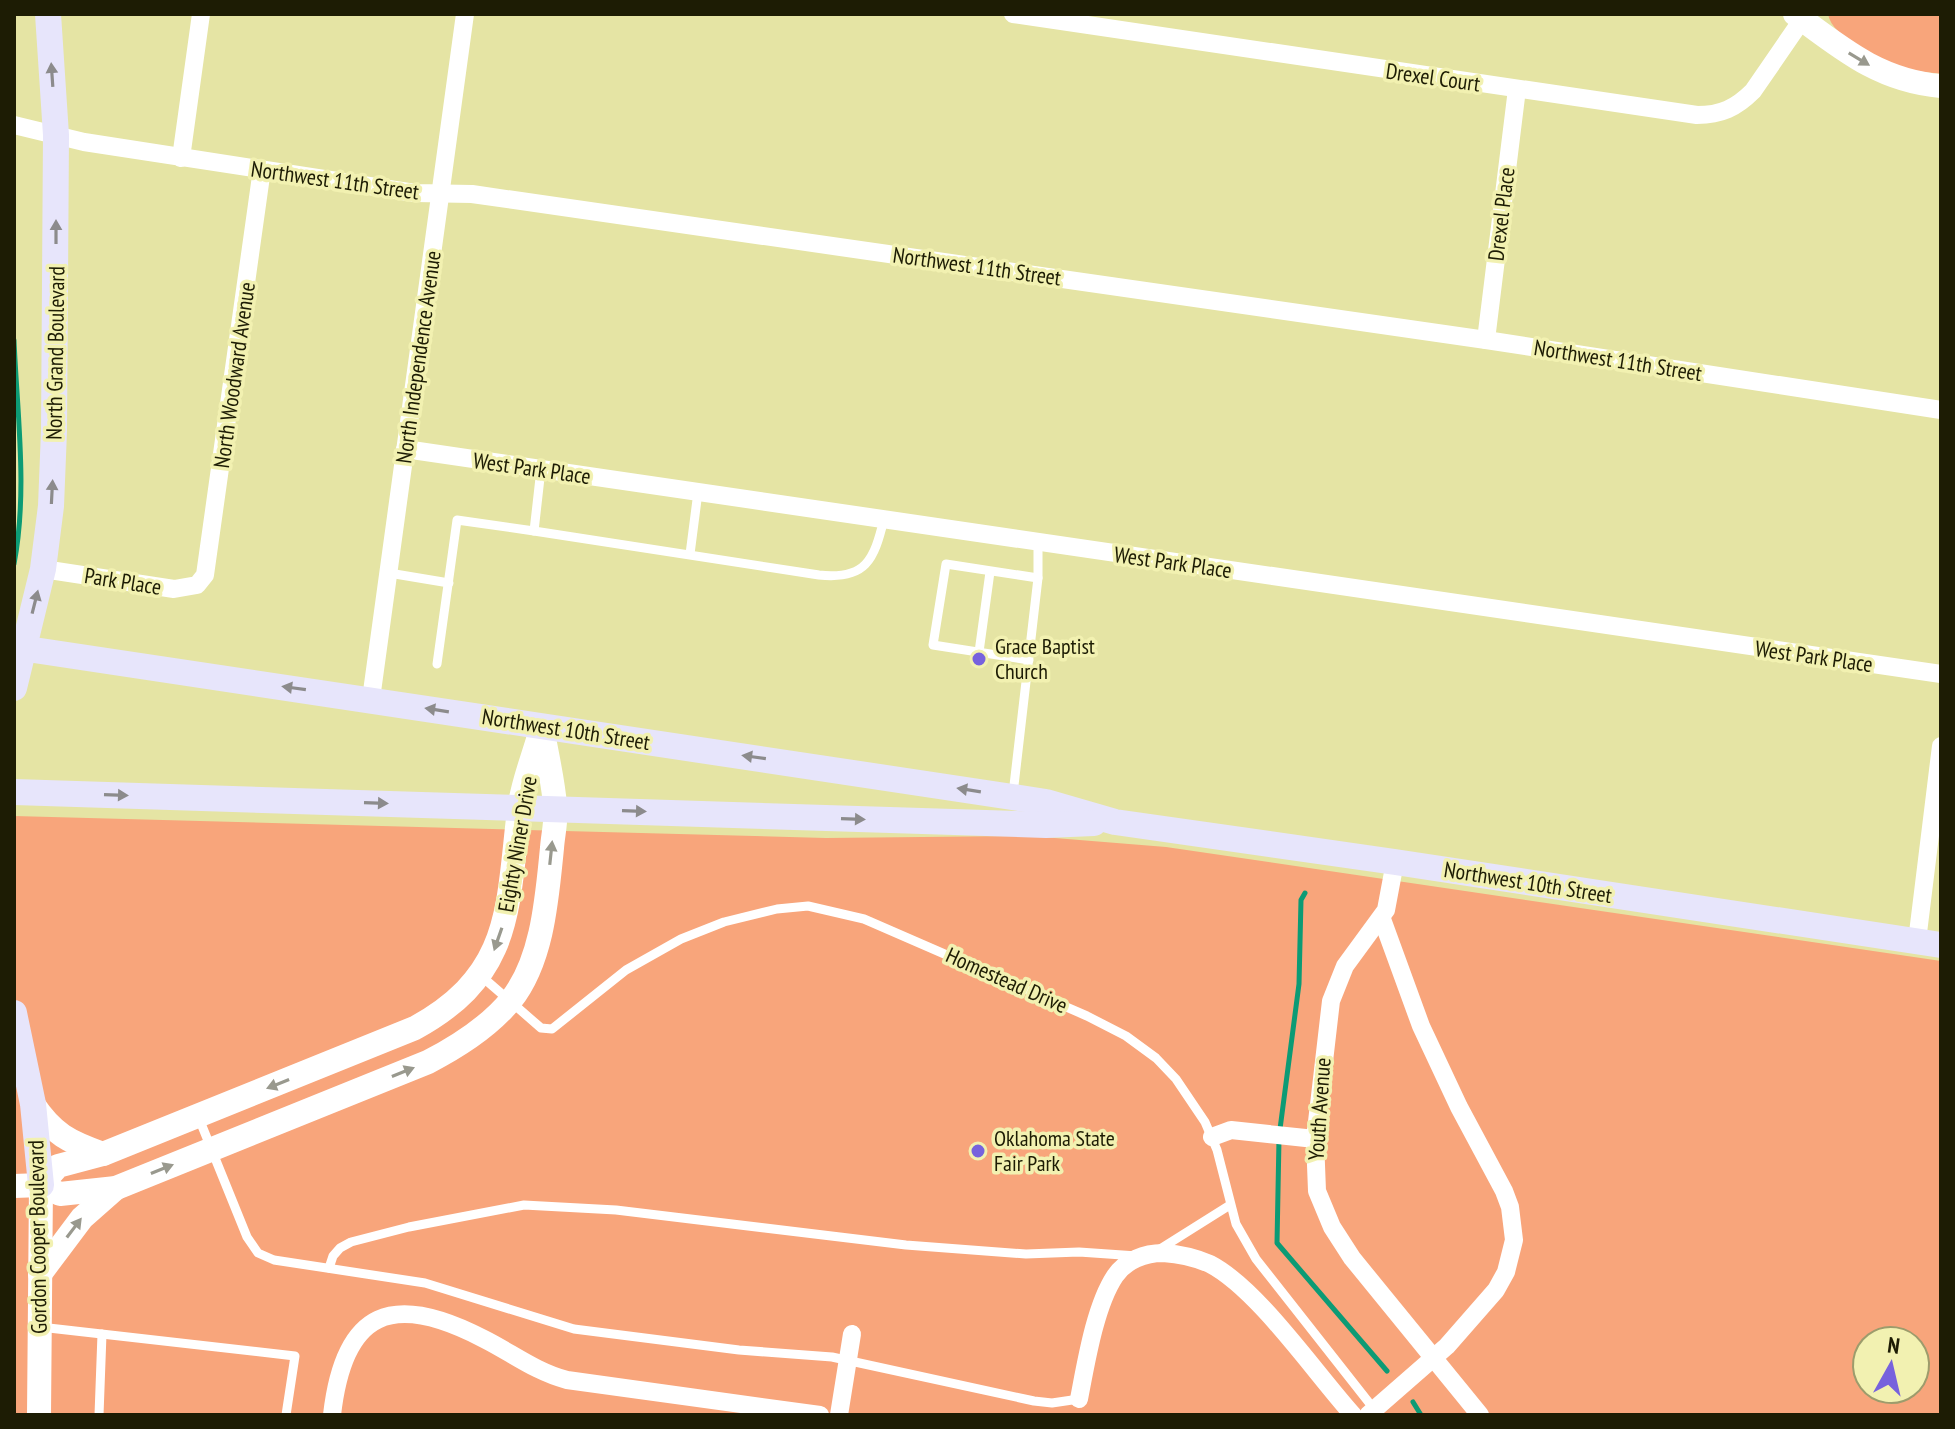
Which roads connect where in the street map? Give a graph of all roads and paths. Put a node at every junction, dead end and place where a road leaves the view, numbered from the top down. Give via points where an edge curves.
1 (48, 14) edge
2 (201, 14) edge
3 (465, 14) edge
4 (1013, 14) edge
5 (1801, 16) edge
6 (1941, 86) edge
7 (1517, 89) junction
8 (18, 126) edge
9 (56, 135) junction
10 (181, 158) junction
11 (262, 169) junction
12 (441, 193) junction
13 (1486, 340) junction
14 (1941, 410) edge
15 (405, 449) junction
16 (541, 469) junction
17 (698, 492) junction
18 (884, 519) junction
19 (534, 531) junction
20 (1038, 543) junction
21 (690, 554) junction
22 (43, 569) junction
23 (990, 572) junction
24 (389, 573) junction
25 (1038, 578) junction
26 (202, 580) joint
27 (449, 583) junction
28 (14, 647) edge
29 (979, 652) junction
30 (1029, 660) junction
31 (437, 664) dead end
32 (1941, 674) edge
33 (14, 688) edge
34 (371, 699) junction
35 (542, 726) junction
36 (1941, 746) edge
37 (26, 792) edge
38 (1013, 797) junction
39 (519, 807) junction
40 (556, 808) junction
41 (1115, 822) junction
42 (1395, 862) junction
43 (1382, 919) junction
44 (1929, 943) edge
45 (480, 975) junction
46 (510, 1000) junction
47 (14, 1013) edge
48 (33, 1104) junction
49 (198, 1116) junction
50 (1212, 1137) junction
51 (1315, 1139) junction
52 (211, 1149) junction
53 (103, 1154) junction
54 (41, 1185) junction
55 (14, 1186) edge
56 (116, 1188) junction
57 (1230, 1205) junction
58 (1147, 1255) junction
59 (329, 1268) junction
60 (40, 1274) junction
61 (39, 1327) junction
62 (102, 1334) junction
63 (852, 1334) dead end
64 (1433, 1358) junction
65 (848, 1359) junction
66 (1079, 1399) joint
67 (1374, 1413) edge
68 (39, 1415) edge
69 (99, 1415) edge
70 (286, 1415) edge
71 (332, 1415) edge
72 (820, 1415) edge
73 (839, 1415) edge
74 (1353, 1415) edge
75 (1480, 1415) edge

9 -> 1 main road, North Grand Boulevard
2 - 10 street
3 - 12 street, North Independence Avenue
4 - 7 street, Drexel Court
5 -> 6 street via 1862,62 1894,78
5 - 7 street, Drexel Court via 1753,91 1723,113 1677,113
7 - 13 street, Drexel Place
8 - 9 street, Northwest 11th Street
9 - 10 street, Northwest 11th Street
22 -> 9 main road, North Grand Boulevard via 54,431
10 - 11 street, Northwest 11th Street
11 - 12 street, Northwest 11th Street
11 - 26 street, North Woodward Avenue
12 - 13 street, Northwest 11th Street
12 - 15 street, North Independence Avenue
13 - 14 street, Northwest 11th Street
15 - 16 street, West Park Place
15 - 24 street, North Independence Avenue
16 - 17 street, West Park Place
16 - 19 lane
17 - 18 street, West Park Place
17 - 21 lane
18 - 20 street, West Park Place
18 - 21 lane via 870,561 847,576
19 - 21 lane
19 - 27 lane via 457,520
20 - 25 lane
20 - 32 street, West Park Place
22 - 26 street, Park Place via 174,589
33 -> 22 main road, North Grand Boulevard
23 - 25 lane
23 - 29 lane
23 - 29 lane via 946,564 933,645
24 - 27 lane
24 - 34 street, North Independence Avenue
25 - 30 lane
27 - 31 lane
34 -> 28 main road, Northwest 10th Street
29 - 30 lane
30 - 38 lane
35 -> 34 main road, Northwest 10th Street
38 -> 35 main road, Northwest 10th Street
35 - 39 street, Eighty Niner Drive
35 - 40 street, Eighty Niner Drive
36 - 44 street
37 -> 39 main road, Northwest 10th Street
38 - 41 main road, Northwest 10th Street
39 - 40 main road, Northwest 10th Street
39 -> 45 street, Eighty Niner Drive via 503,923
40 -> 41 main road, Northwest 10th Street via 1046,825
46 -> 40 street, Eighty Niner Drive via 535,953
41 - 42 main road, Northwest 10th Street
42 - 43 street, Youth Avenue
42 - 44 main road, Northwest 10th Street
43 - 51 street, Youth Avenue via 1345,966 1331,1001
43 - 64 street via 1421,1026 1504,1191 1513,1223 1512,1256 1496,1290
45 - 46 lane, Homestead Drive
45 -> 49 street, Eighty Niner Drive via 443,1013 415,1028
46 - 50 lane, Homestead Drive via 541,1028 552,1029 626,970 681,939 777,909 823,907 1017,983 1126,1036 1176,1079
52 -> 46 street, Eighty Niner Drive via 428,1062 478,1031
47 - 48 main road, Gordon Cooper Boulevard
48 - 53 street via 60,1136
48 - 54 main road, Gordon Cooper Boulevard
49 - 52 lane
49 - 53 street, Eighty Niner Drive
50 - 51 street via 1231,1130
50 - 57 lane, Homestead Drive
51 - 64 street, Youth Avenue via 1317,1191 1332,1227
56 -> 52 street, Eighty Niner Drive
52 - 59 lane via 258,1253
53 - 54 street, Eighty Niner Drive via 58,1166
54 - 55 street, Eighty Niner Drive
54 - 56 street, Eighty Niner Drive via 60,1194
54 - 60 street, Gordon Cooper Boulevard
60 -> 56 street via 82,1218
57 - 58 lane
57 - 67 lane, Homestead Drive via 1256,1259
58 - 59 lane via 906,1245 616,1210 524,1205 351,1242 333,1256
58 - 66 street via 1116,1275 1094,1329
58 - 74 street via 1191,1256 1241,1287
59 - 65 lane via 448,1288 574,1329
60 - 61 street, Gordon Cooper Boulevard
61 - 62 lane
61 - 68 street, Gordon Cooper Boulevard
62 - 69 lane
62 - 70 lane via 295,1356
63 - 65 street
64 - 67 street
64 - 75 street, Youth Avenue
65 - 66 lane via 1034,1401
65 - 73 street
71 - 72 street via 342,1363 355,1338 372,1321 408,1313 452,1324 567,1380

